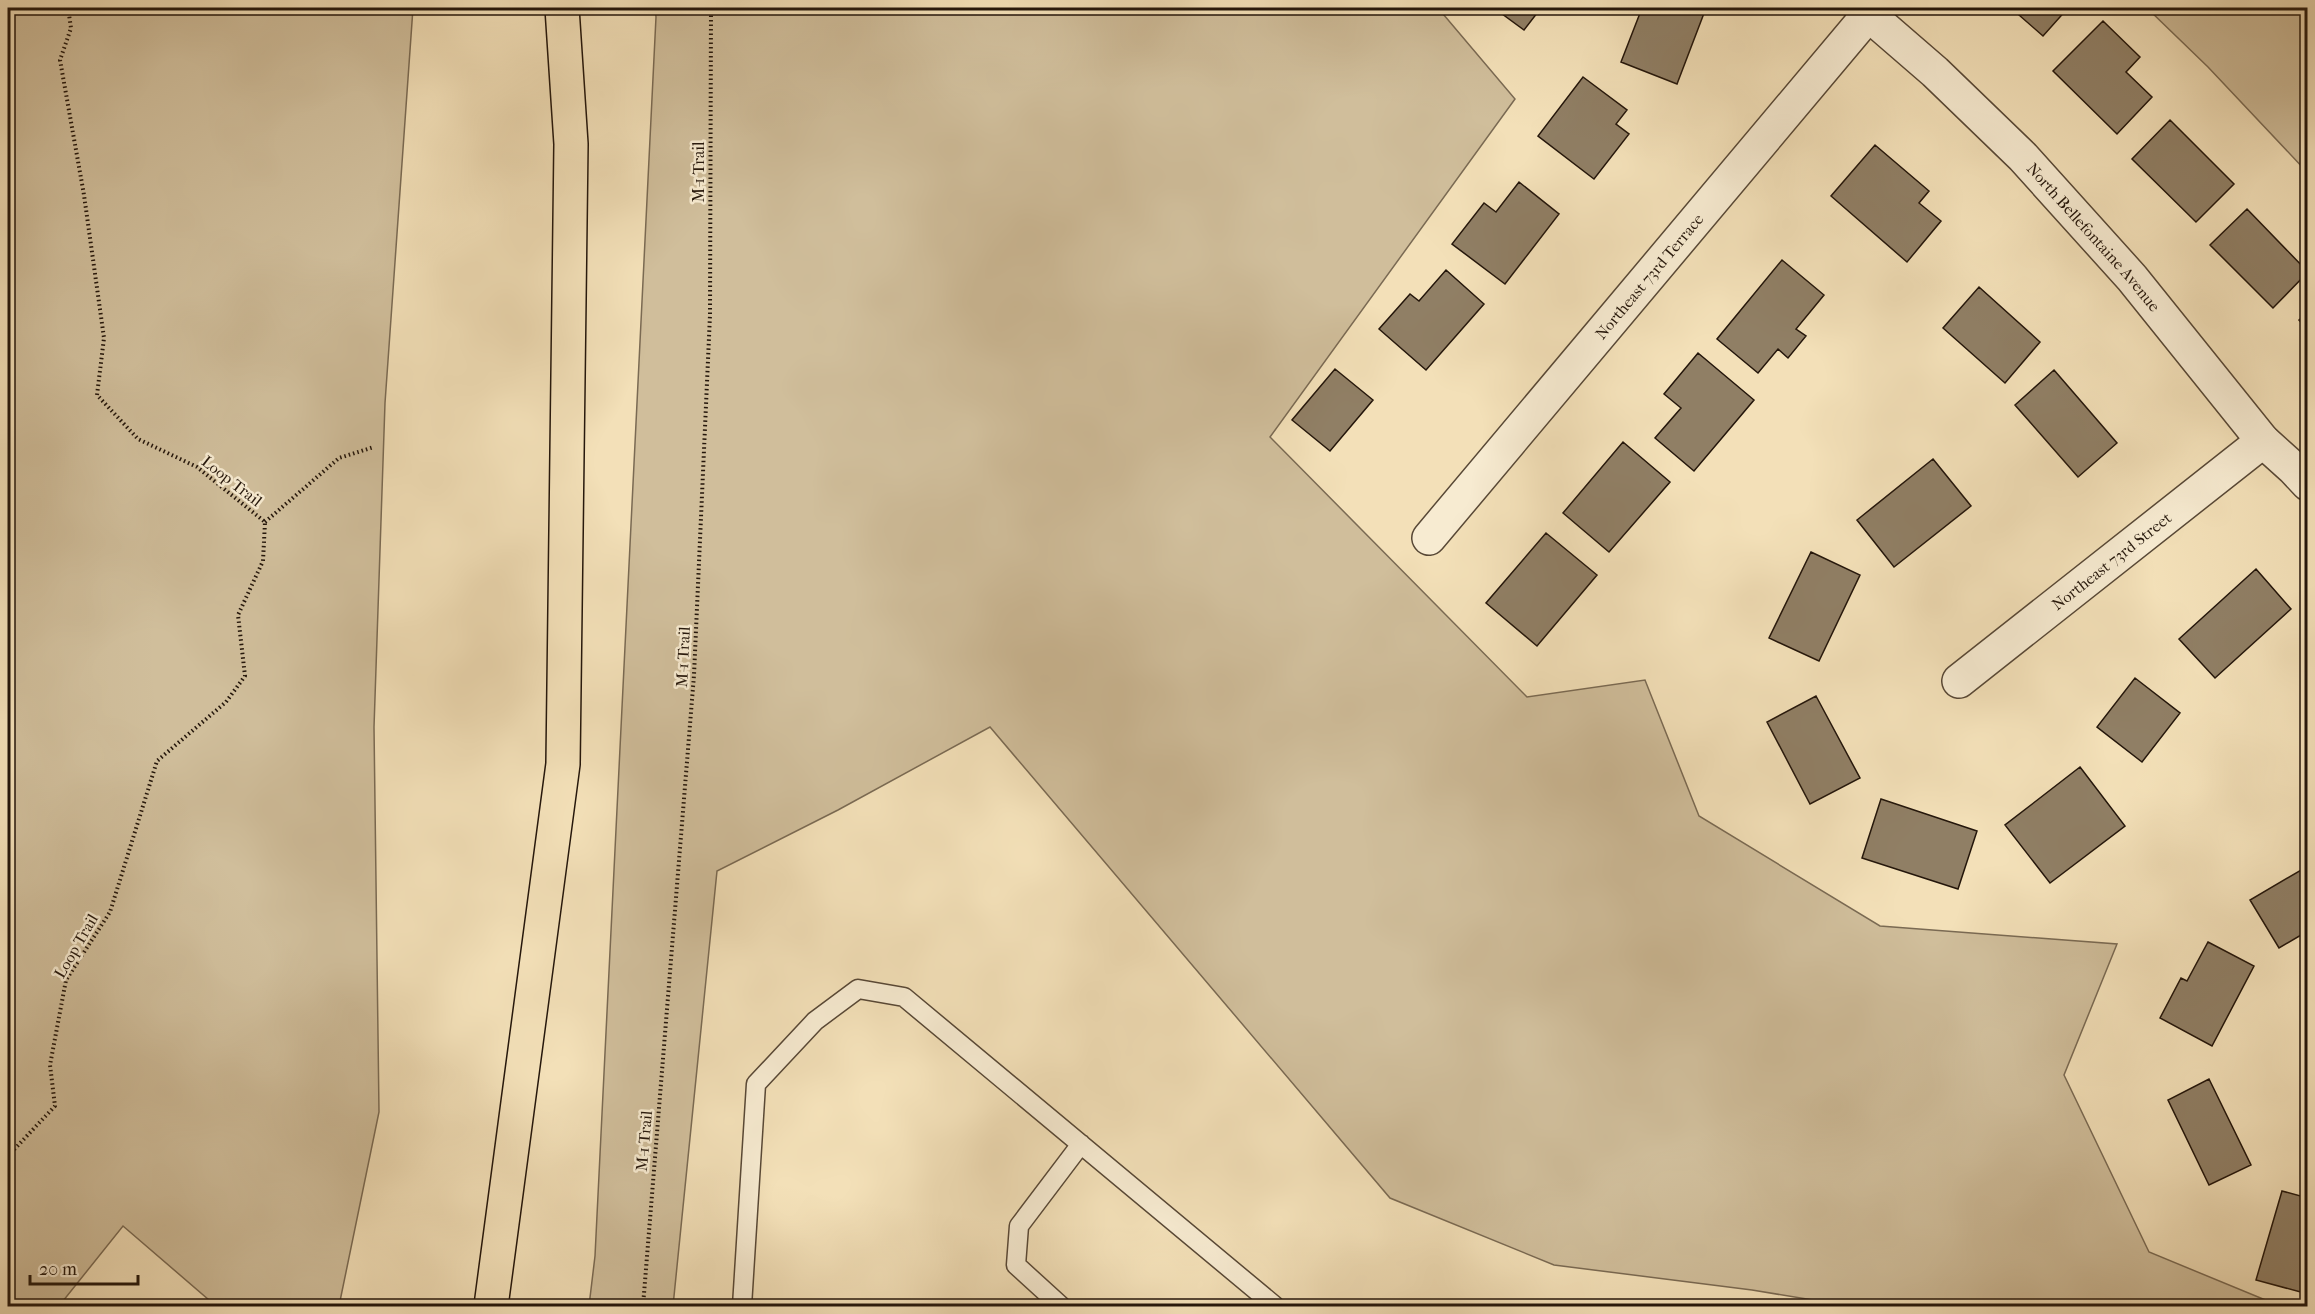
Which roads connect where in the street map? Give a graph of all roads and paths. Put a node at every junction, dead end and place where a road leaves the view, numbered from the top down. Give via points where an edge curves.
1 (68, 8) edge
2 (562, 8) edge
3 (711, 8) edge
4 (1865, 11) edge
5 (2264, 441) junction
6 (374, 447) dead end
7 (2307, 484) edge
8 (265, 522) junction
9 (1429, 538) dead end
10 (1959, 681) dead end
11 (1081, 1144) junction
12 (8, 1156) edge
13 (492, 1306) edge
14 (643, 1306) edge
15 (742, 1306) edge
16 (1060, 1306) edge
17 (1275, 1306) edge

1 - 8 path, Loop Trail via 71,28 60,60 104,338 97,395 138,439 197,467
2 - 13 main road via 571,144 563,764
3 - 14 path, M-1 Trail via 710,315 694,675
4 - 5 street, North Bellefontaine Avenue via 2023,157 2132,278
4 - 9 street, Northeast 73rd Terrace
5 - 7 street, North Bellefontaine Avenue
5 - 10 street, Northeast 73rd Street
6 - 8 path via 339,458
8 - 12 path, Loop Trail via 263,561 238,615 245,675 226,702 157,761 110,912 66,980 50,1065 55,1106
11 - 15 lane via 904,997 858,989 815,1021 756,1084
11 - 16 lane via 1019,1226 1016,1265
11 - 17 lane

